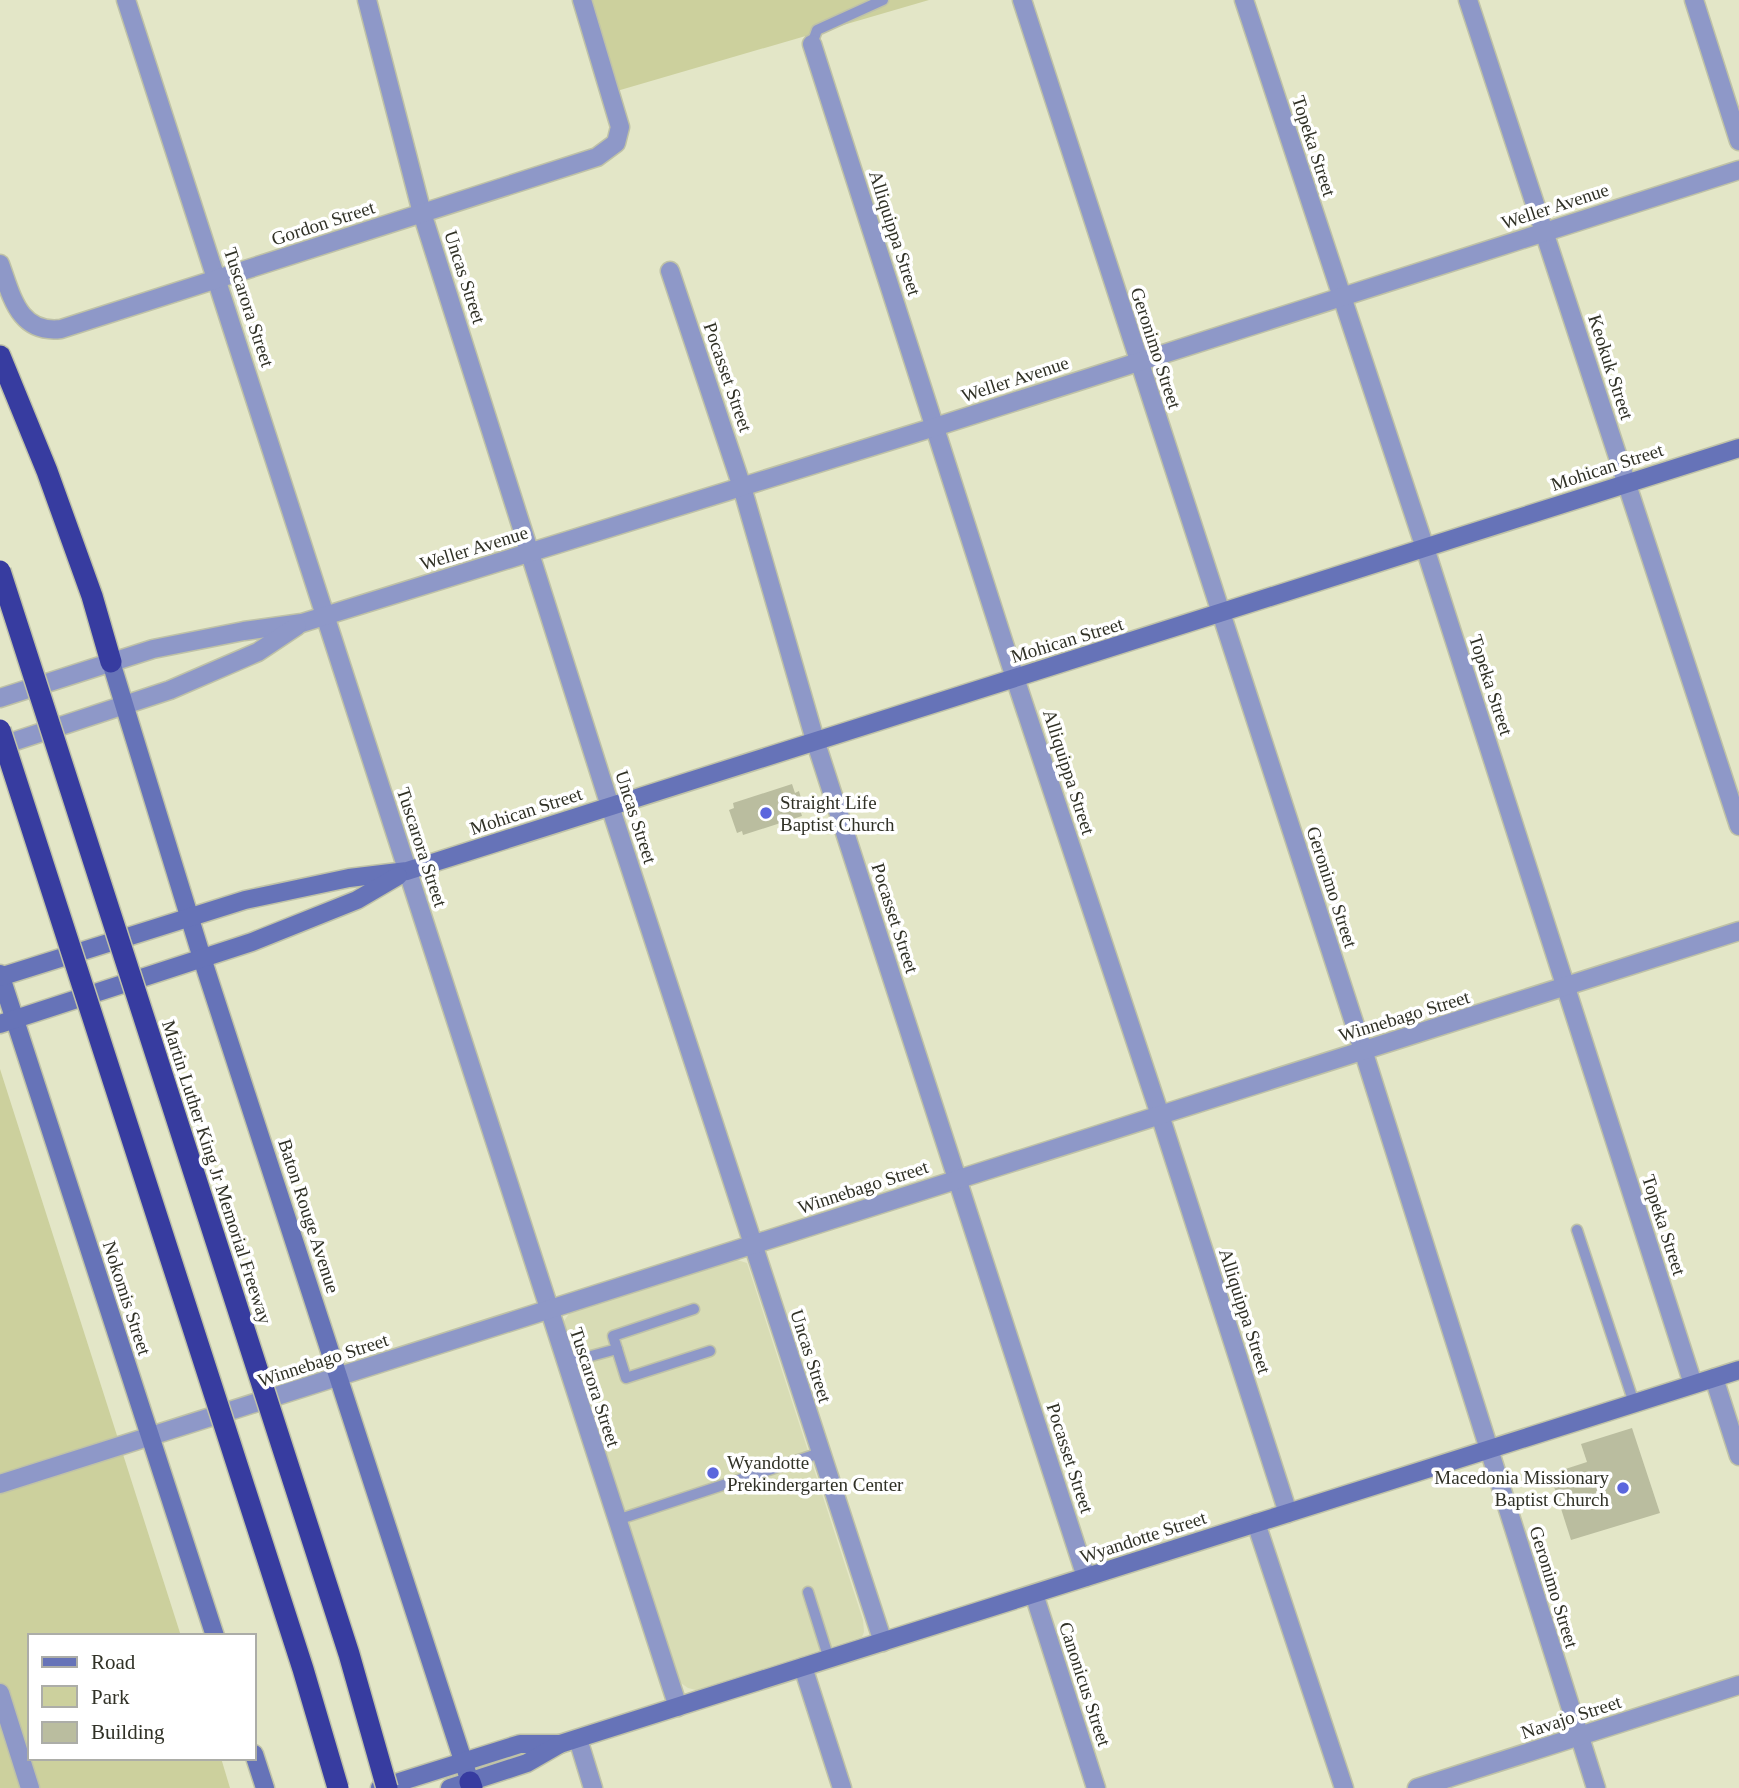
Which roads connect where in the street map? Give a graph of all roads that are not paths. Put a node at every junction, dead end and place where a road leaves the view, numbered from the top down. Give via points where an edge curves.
1 (126, 0) edge
2 (367, 0) edge
3 (582, 0) edge
4 (883, 0) edge
5 (1022, 0) edge
6 (1244, 0) edge
7 (1468, 0) edge
8 (1694, 0) edge
9 (812, 44) joint
10 (1739, 141) edge
11 (1739, 170) edge
12 (422, 213) junction
13 (1544, 231) junction
14 (0, 264) edge
15 (670, 271) dead end
16 (218, 279) junction
17 (1341, 298) junction
18 (0, 356) edge
19 (1138, 361) junction
20 (935, 427) junction
21 (1739, 448) edge
22 (1626, 483) junction
23 (742, 487) junction
24 (1425, 548) junction
25 (530, 553) junction
26 (0, 571) edge
27 (1220, 614) junction
28 (326, 616) junction
29 (302, 623) junction
30 (111, 662) junction
31 (1015, 678) junction
32 (0, 698) edge
33 (124, 706) junction
34 (0, 730) edge
35 (815, 740) junction
36 (0, 746) edge
37 (610, 806) junction
38 (1739, 826) edge
39 (407, 871) junction
40 (189, 917) junction
41 (1739, 931) edge
42 (202, 958) junction
43 (0, 976) edge
44 (1566, 987) junction
45 (8, 1022) edge
46 (1363, 1050) junction
47 (1160, 1115) junction
48 (957, 1179) junction
49 (1577, 1230) dead end
50 (752, 1245) junction
51 (548, 1309) junction
52 (694, 1309) dead end
53 (617, 1349) junction
54 (710, 1351) dead end
55 (565, 1363) junction
56 (1739, 1370) edge
57 (339, 1376) junction
58 (1714, 1378) junction
59 (1693, 1384) junction
60 (1634, 1403) junction
61 (150, 1436) junction
62 (1489, 1449) junction
63 (820, 1453) junction
64 (1739, 1456) edge
65 (0, 1483) edge
66 (1288, 1513) junction
67 (617, 1520) junction
68 (1256, 1523) junction
69 (1086, 1577) junction
70 (808, 1592) dead end
71 (1034, 1594) junction
72 (214, 1634) edge
73 (883, 1642) junction
74 (829, 1659) junction
75 (803, 1667) junction
76 (1739, 1685) edge
77 (0, 1693) edge
78 (678, 1707) junction
79 (1579, 1736) junction
80 (569, 1741) junction
81 (256, 1760) edge
82 (464, 1780) edge
83 (30, 1788) edge
84 (265, 1788) edge
85 (338, 1788) edge
86 (380, 1788) edge
87 (387, 1788) edge
88 (593, 1788) edge
89 (842, 1788) edge
90 (1096, 1788) edge
91 (1344, 1788) edge
92 (1417, 1788) edge
93 (1595, 1788) edge

1 - 16 street, Tuscarora Street
2 - 12 street, Uncas Street
3 - 12 street, Gordon Street via 620,127 616,143 597,157
4 - 9 lane via 817,30
5 - 19 street, Geronimo Street
6 - 17 street, Topeka Street
7 - 13 street, Keokuk Street
8 - 10 street
9 - 20 street, Alliquippa Street
11 - 13 street, Weller Avenue
12 - 16 street, Gordon Street
12 - 25 street, Uncas Street
13 - 17 street, Weller Avenue
13 - 22 street, Keokuk Street
14 - 16 street, Gordon Street via 21,313 37,329 61,329
15 - 23 street, Pocasset Street
16 - 28 street, Tuscarora Street
17 - 19 street, Weller Avenue
17 - 24 street, Topeka Street
18 - 30 highway via 47,471
19 - 20 street, Weller Avenue
19 - 27 street, Geronimo Street
20 - 23 street, Weller Avenue
20 - 31 street, Alliquippa Street
21 - 22 street, Mohican Street
22 - 24 street, Mohican Street
22 - 38 street, Keokuk Street
23 - 25 street, Weller Avenue
23 - 35 street, Pocasset Street
24 - 27 street, Mohican Street
24 - 44 street, Topeka Street
25 - 28 street, Weller Avenue
25 - 37 street, Uncas Street
26 - 87 highway, Martin Luther King Jr Memorial Freeway, bridge via 345,1641
27 - 31 street, Mohican Street
27 - 46 street, Geronimo Street
28 - 29 street, Weller Avenue
28 - 39 street, Tuscarora Street
29 - 30 street, Weller Avenue via 192,641
29 - 33 street, Weller Avenue via 258,652
30 - 32 street, Weller Avenue
30 - 33 street, Baton Rouge Avenue
31 - 35 street, Mohican Street
31 - 47 street, Alliquippa Street
33 - 36 street, Weller Avenue
33 - 40 street, Baton Rouge Avenue
34 - 85 highway, bridge
35 - 37 street, Mohican Street
35 - 48 street, Pocasset Street
37 - 39 street, Mohican Street
37 - 50 street, Uncas Street
39 - 40 street, Mohican Street via 276,893
39 - 42 street, Mohican Street via 357,900
39 - 51 street, Tuscarora Street
40 - 42 street, Baton Rouge Avenue
40 - 43 street, Mohican Street
41 - 44 street, Winnebago Street
42 - 45 street, Mohican Street
42 - 57 street, Baton Rouge Avenue
43 - 45 street, Nokomis Street
44 - 46 street, Winnebago Street
44 - 59 street, Topeka Street
45 - 61 street, Nokomis Street
46 - 47 street, Winnebago Street
46 - 62 street, Geronimo Street
47 - 48 street, Winnebago Street
47 - 66 street, Alliquippa Street
48 - 50 street, Winnebago Street
48 - 69 street, Pocasset Street
49 - 60 lane
50 - 51 street, Winnebago Street
50 - 63 street, Uncas Street
51 - 55 street, Tuscarora Street
51 - 57 street, Winnebago Street
52 - 53 lane via 613,1336
53 - 54 lane via 626,1378
53 - 55 lane
55 - 67 street, Tuscarora Street
56 - 58 street, Wyandotte Street
57 - 61 street, Winnebago Street
57 - 82 street, Baton Rouge Avenue
58 - 59 street, Wyandotte Street
58 - 64 street
59 - 60 street, Wyandotte Street
60 - 62 street, Wyandotte Street
61 - 65 street, Winnebago Street
61 - 72 street, Nokomis Street
62 - 66 street, Wyandotte Street
62 - 79 street, Geronimo Street
63 - 67 lane
63 - 73 street, Uncas Street
66 - 68 street, Wyandotte Street
67 - 78 street, Tuscarora Street
68 - 69 street, Wyandotte Street
68 - 91 street
69 - 71 street, Wyandotte Street
70 - 74 lane
71 - 73 street, Wyandotte Street
71 - 90 street, Canonicus Street
73 - 74 street, Wyandotte Street
74 - 75 street, Wyandotte Street
75 - 78 street, Wyandotte Street
75 - 89 street
76 - 79 street, Navajo Street
77 - 83 street
78 - 80 street, Wyandotte Street
79 - 92 street, Navajo Street
79 - 93 street, Geronimo Street
80 - 82 street, Wyandotte Street via 527,1763
80 - 88 street
81 - 84 street
82 - 86 street, Wyandotte Street

